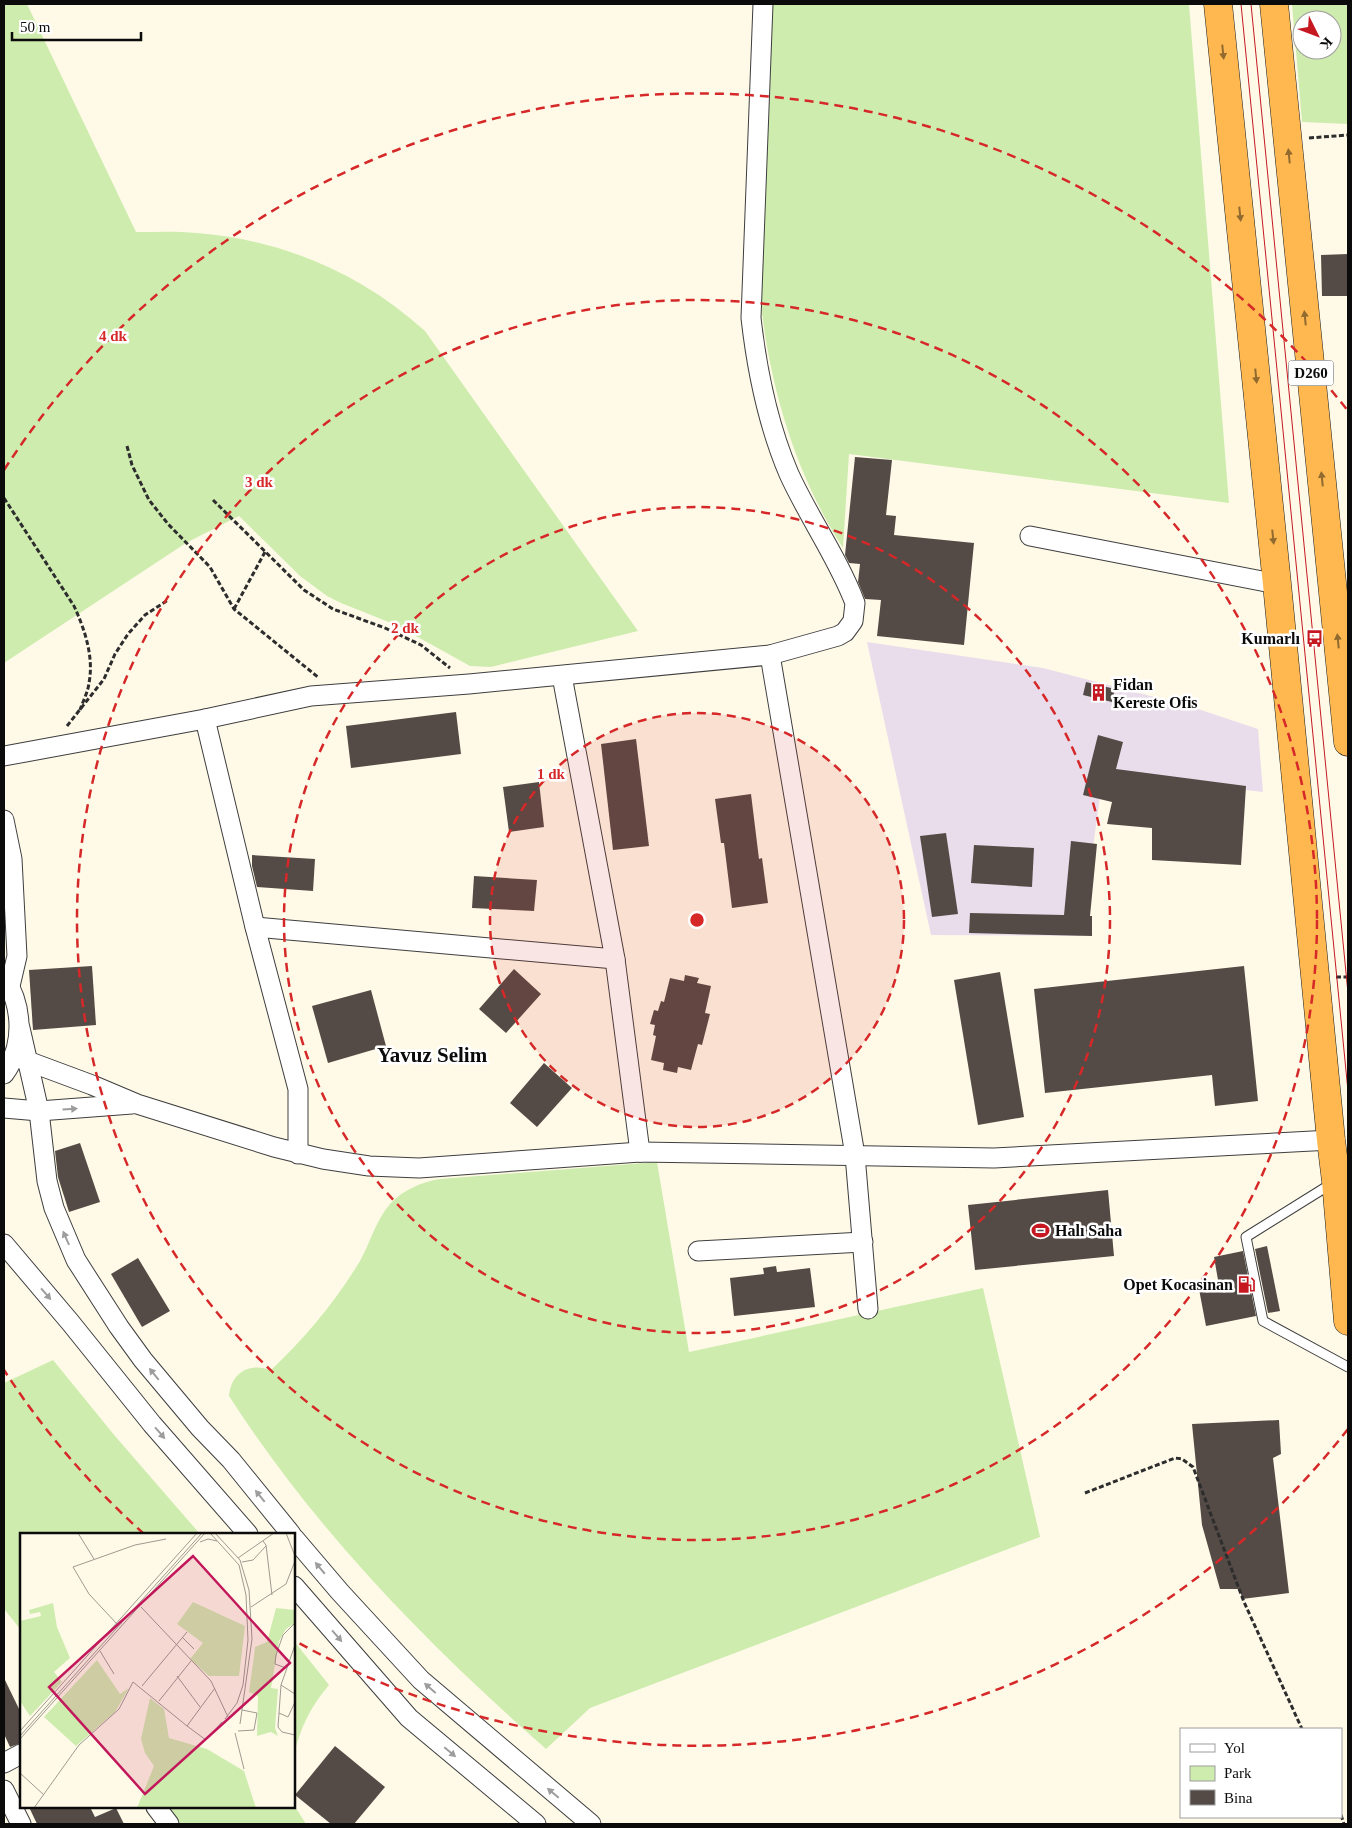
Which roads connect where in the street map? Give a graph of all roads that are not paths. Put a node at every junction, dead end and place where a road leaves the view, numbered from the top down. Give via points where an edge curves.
1 (764, 4) edge
2 (1218, 4) edge
3 (1274, 4) edge
4 (1030, 536) dead end
5 (1277, 584) junction
6 (770, 656) junction
7 (562, 676) junction
8 (205, 719) junction
9 (1348, 742) edge
10 (4, 756) edge
11 (4, 820) edge
12 (255, 927) junction
13 (615, 959) junction
14 (7, 982) edge
15 (21, 1058) junction
16 (4, 1074) edge
17 (137, 1104) junction
18 (4, 1108) edge
19 (39, 1111) junction
20 (1331, 1140) junction
21 (640, 1152) junction
22 (298, 1154) junction
23 (855, 1155) junction
24 (1336, 1180) junction
25 (863, 1242) junction
26 (4, 1244) edge
27 (698, 1251) dead end
28 (868, 1309) dead end
29 (1348, 1321) edge
30 (1348, 1367) edge
31 (247, 1533) edge
32 (290, 1533) edge
33 (295, 1539) edge
34 (295, 1587) edge
35 (20, 1755) edge
36 (4, 1763) edge
37 (4, 1790) edge
38 (157, 1808) edge
39 (21, 1824) edge
40 (169, 1824) edge
41 (536, 1824) edge
42 (591, 1824) edge

1 - 6 street via 751,318 754,349 762,388 789,474 852,595 855,612 850,627 838,636
2 -> 5 highway
9 -> 3 highway, D260
4 - 5 street
5 - 20 highway
6 - 7 street
6 - 23 street
7 - 8 street via 310,696
7 - 13 street
8 - 10 street
8 - 12 street
11 - 14 street via 12,859 18,956
12 - 13 street
12 - 22 street via 298,1089
13 - 21 street
14 - 15 street via 16,999
15 - 16 street
15 - 17 street
15 - 19 street
19 -> 17 street
17 - 22 street
18 - 19 street
32 -> 19 street via 231,1460 154,1374 86,1277 64,1234 52,1199
20 - 23 street via 994,1158
20 - 24 highway
21 - 22 street via 419,1168 369,1166
21 - 23 street
23 - 25 street
24 - 29 highway
24 - 30 lane via 1246,1237 1264,1321
25 - 27 street
25 - 28 street
26 -> 31 street via 152,1424
42 -> 33 street via 421,1680
34 -> 41 street via 409,1718
35 - 36 street
37 - 39 street
38 - 40 street

